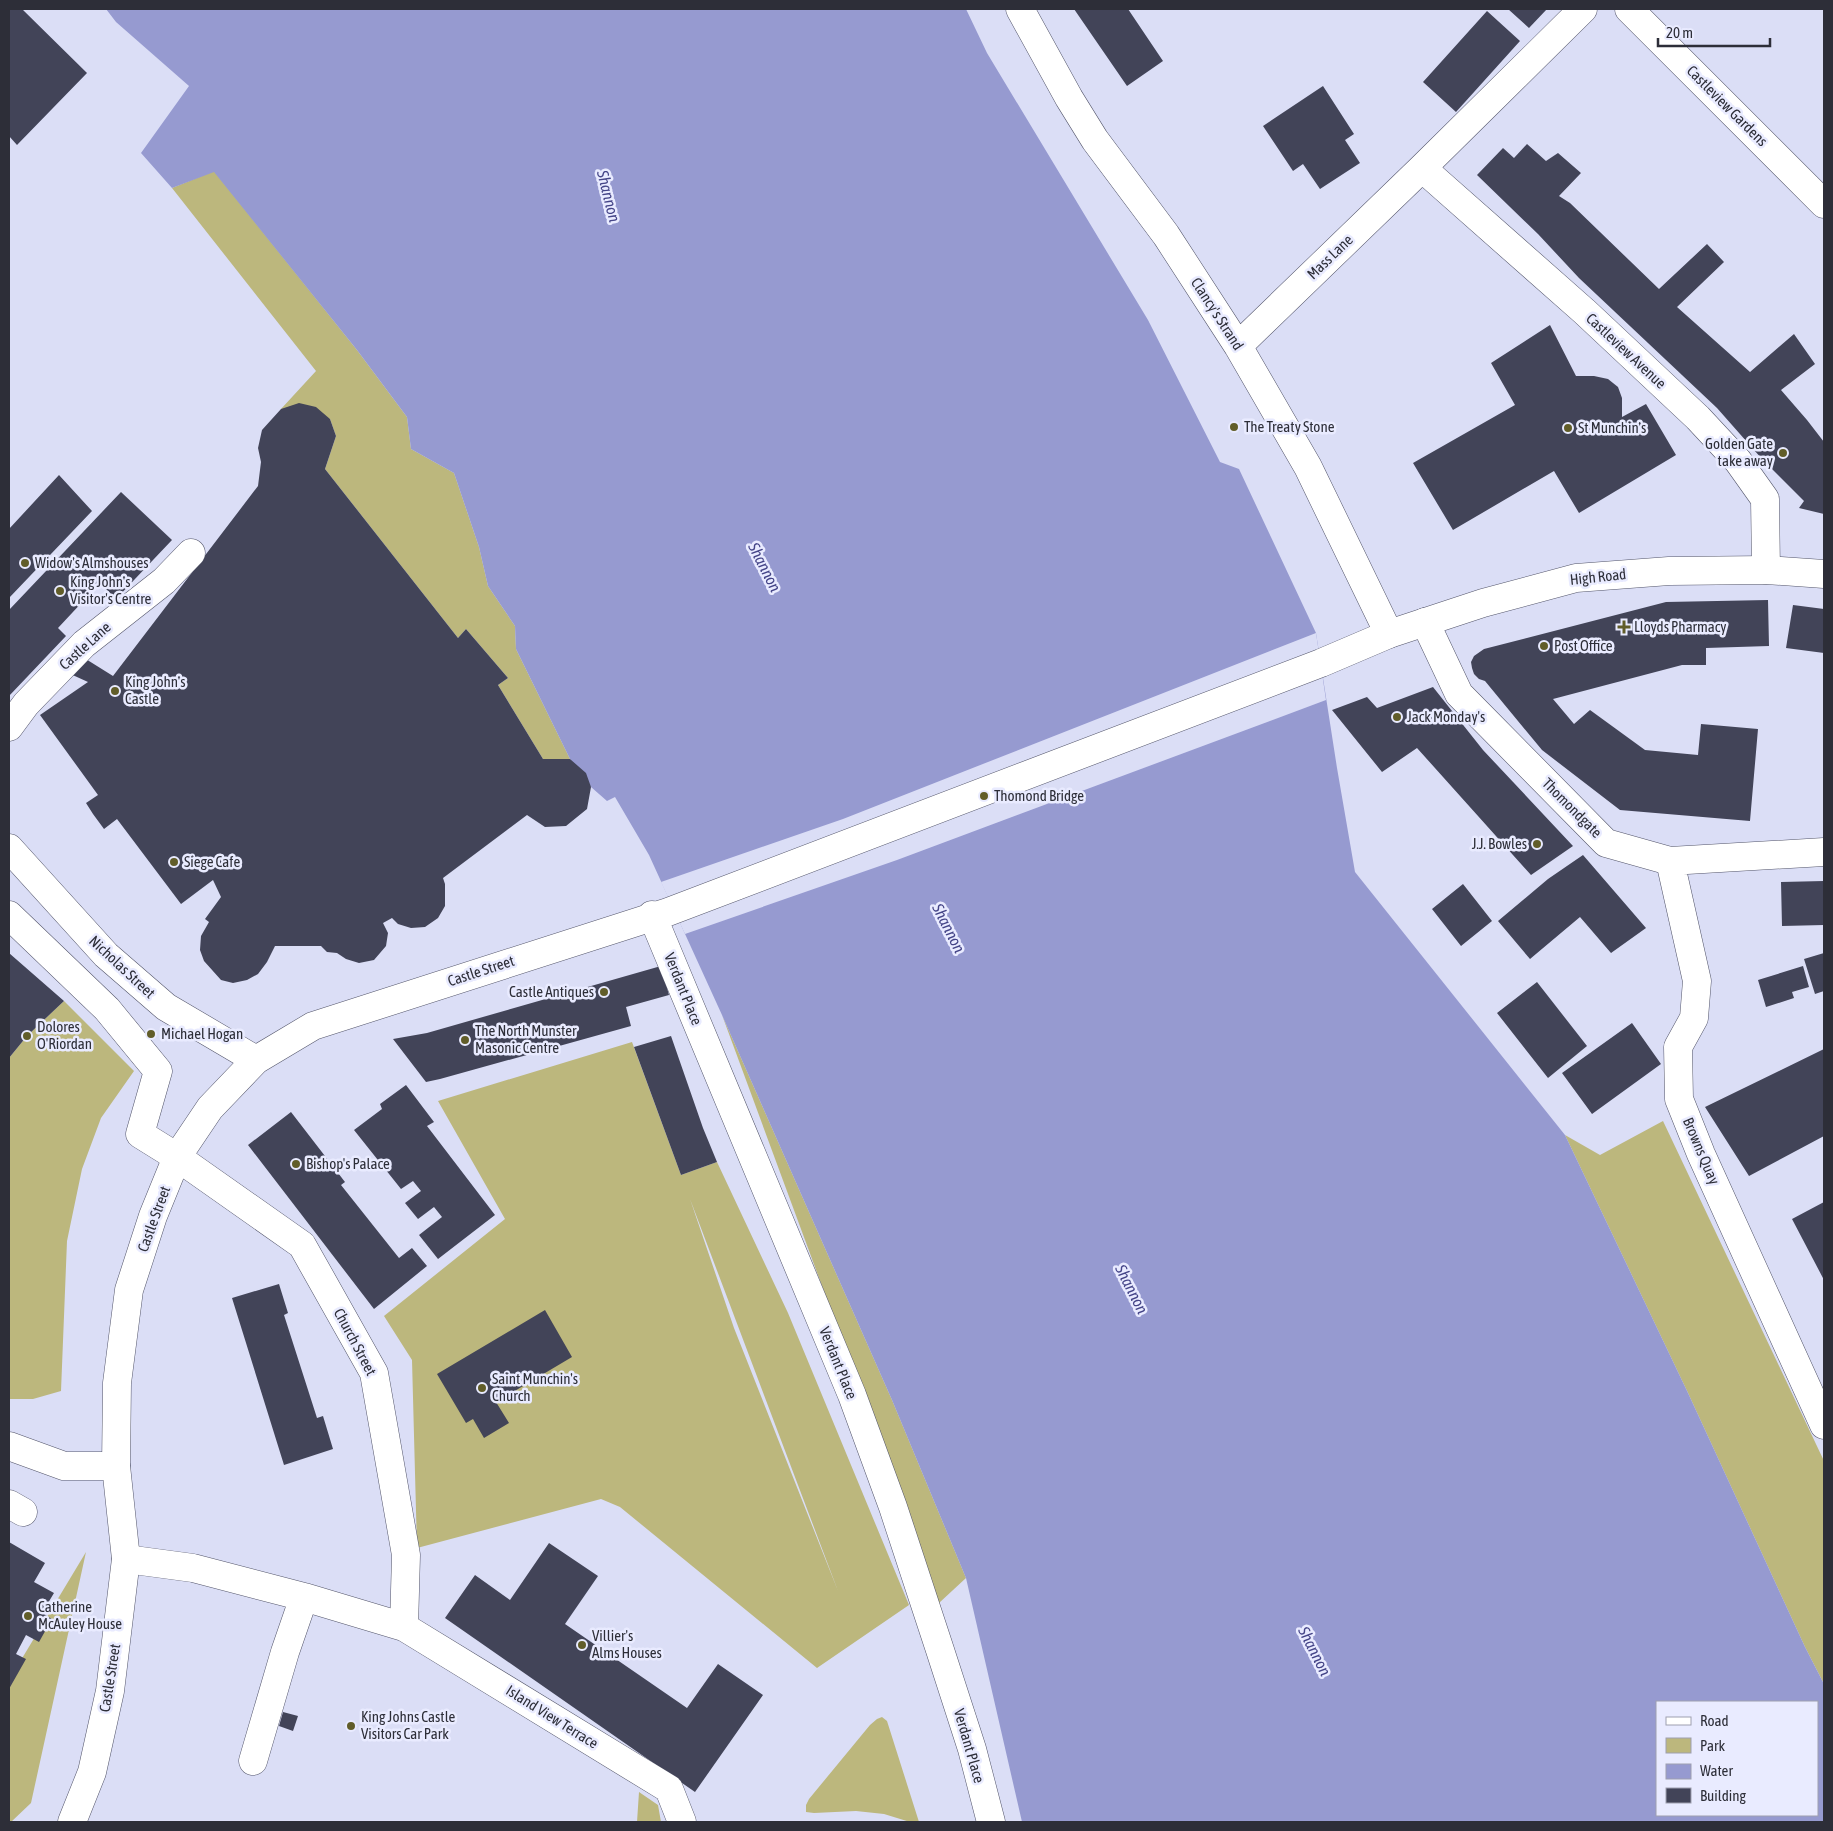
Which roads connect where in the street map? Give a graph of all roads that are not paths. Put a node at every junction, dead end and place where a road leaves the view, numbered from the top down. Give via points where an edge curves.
1 (1020, 9) edge
2 (1583, 9) edge
3 (1629, 9) edge
4 (1422, 168) junction
5 (1824, 204) edge
6 (1238, 346) junction
7 (192, 554) dead end
8 (1766, 570) junction
9 (1824, 574) edge
10 (1425, 622) junction
11 (1389, 634) junction
12 (9, 727) edge
13 (9, 848) edge
14 (1824, 852) edge
15 (1670, 861) junction
16 (660, 914) junction
17 (9, 915) edge
18 (256, 1060) junction
19 (177, 1157) junction
20 (1824, 1425) edge
21 (9, 1446) edge
22 (116, 1466) junction
23 (126, 1559) junction
24 (304, 1597) junction
25 (404, 1627) junction
26 (253, 1761) dead end
27 (72, 1822) edge
28 (682, 1822) edge
29 (991, 1822) edge

1 - 6 street, Clancy's Strand via 1095,140 1166,235
2 - 4 street
3 - 5 street, Castleview Gardens
4 - 6 street, Mass Lane
4 - 8 street, Castleview Avenue via 1585,312 1698,418 1738,461 1765,500
6 - 11 street, Clancy's Strand via 1308,467
7 - 12 street, Castle Lane via 164,581 84,644 26,704
8 - 9 street, High Road
8 - 10 street, High Road via 1669,570 1576,578
10 - 11 street, High Road
10 - 15 street, Thomondgate via 1459,694 1606,843
11 - 16 street, High Road
13 - 18 street, Nicholas Street via 106,955 166,1007
14 - 15 street, Thomondgate
15 - 20 street, Browns Quay via 1697,981 1694,1018 1678,1047 1679,1099
16 - 18 street, Castle Street via 313,1026
16 - 29 street, Verdant Place via 852,1394 940,1650 972,1749
17 - 19 street via 107,1009 158,1071 140,1134
18 - 19 street, Castle Street via 210,1108
19 - 22 street, Castle Street via 153,1216 129,1290 117,1383
19 - 25 street, Church Street via 302,1245 374,1373 406,1555
21 - 22 street via 64,1466
22 - 23 street, Castle Street
23 - 24 street, Island View Terrace via 193,1568
23 - 27 street, Castle Street via 110,1691 92,1772
24 - 25 street, Island View Terrace
24 - 26 street via 284,1652
25 - 28 street, Island View Terrace via 669,1789

